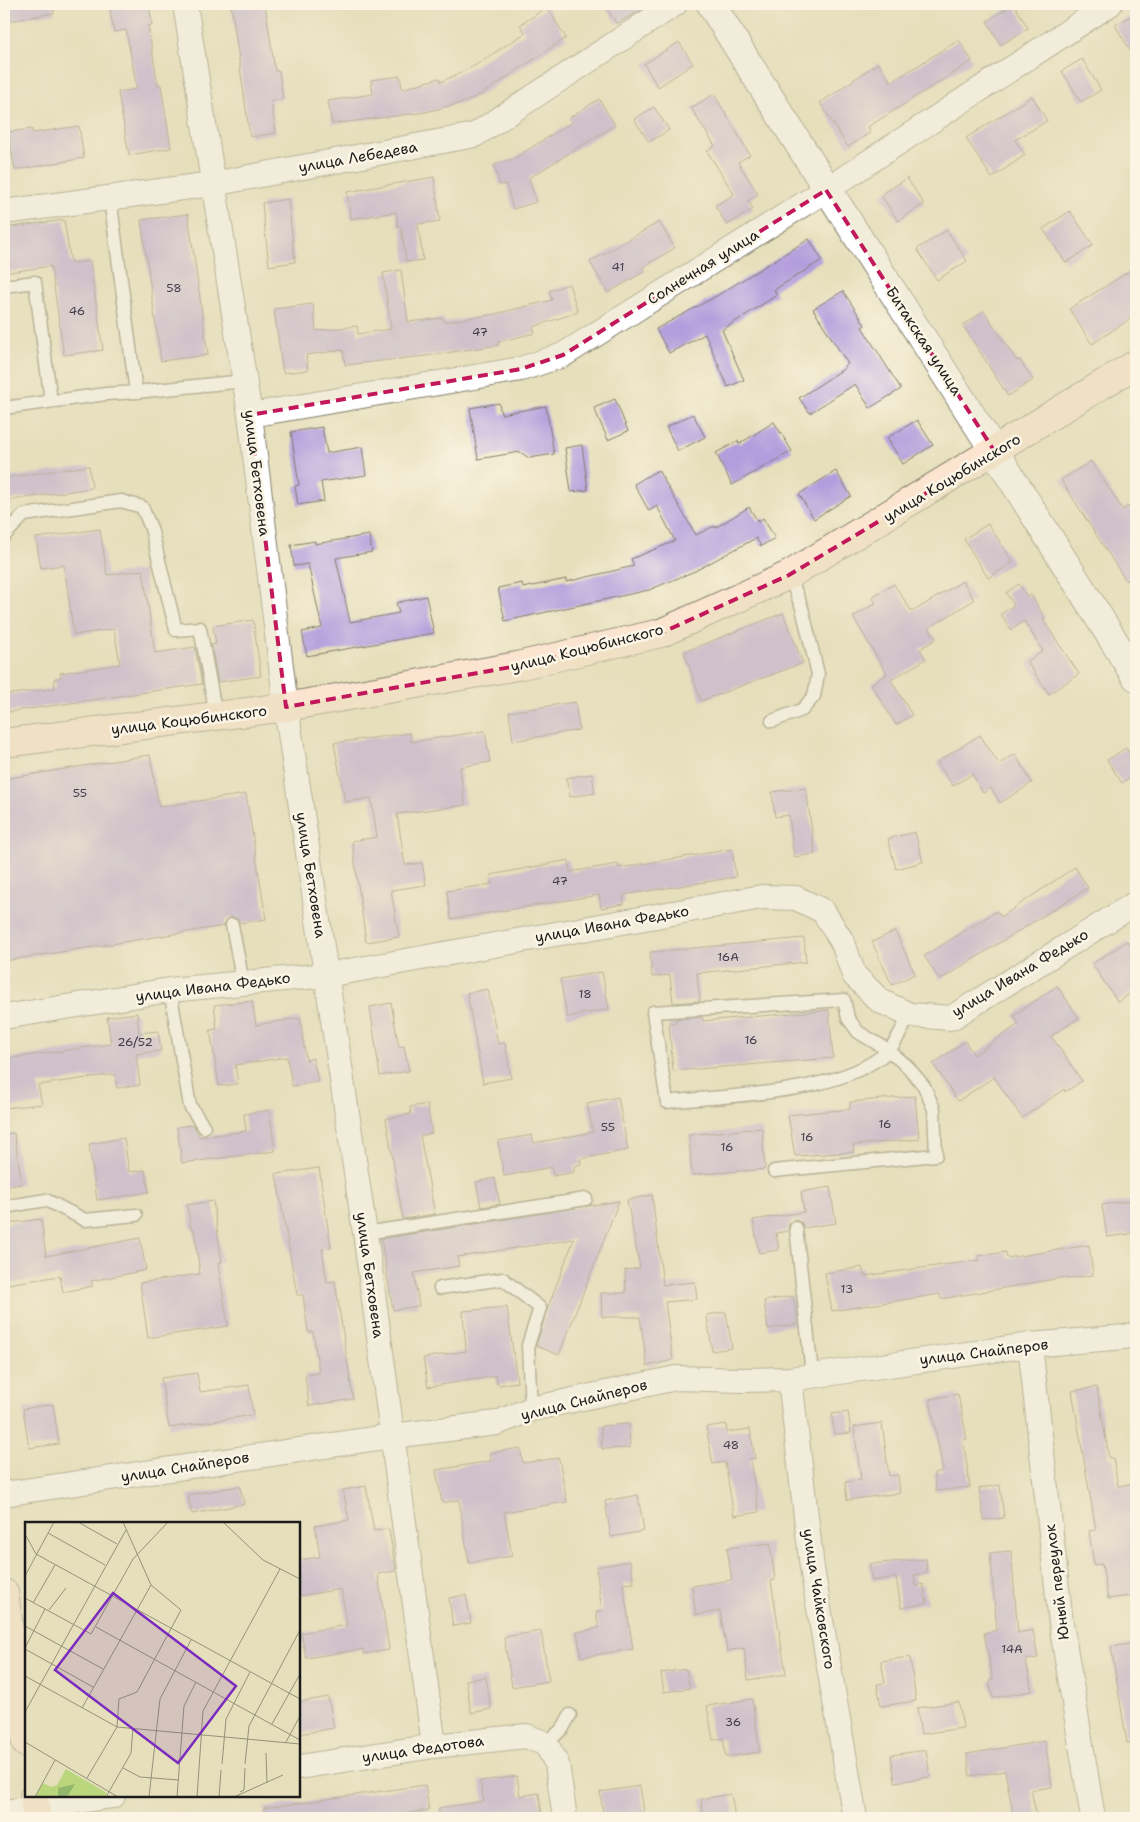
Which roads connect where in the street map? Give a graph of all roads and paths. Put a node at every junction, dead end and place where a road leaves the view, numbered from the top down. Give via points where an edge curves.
1 (185, 4) edge
2 (675, 4) edge
3 (711, 4) edge
4 (1110, 4) edge
5 (212, 184) junction
6 (826, 190) junction
7 (110, 198) junction
8 (4, 212) edge
9 (4, 286) edge
10 (1136, 364) edge
11 (244, 381) junction
12 (136, 392) junction
13 (51, 401) junction
14 (4, 408) edge
15 (250, 415) junction
16 (995, 452) junction
17 (4, 536) edge
18 (789, 575) junction
19 (1135, 674) edge
20 (286, 707) junction
21 (216, 716) junction
22 (772, 721) dead end
23 (4, 743) edge
24 (1136, 903) edge
25 (232, 924) dead end
26 (327, 975) junction
27 (243, 983) junction
28 (170, 990) junction
29 (910, 1015) junction
30 (4, 1018) edge
31 (888, 1050) junction
32 (204, 1127) dead end
33 (774, 1171) dead end
34 (586, 1199) dead end
35 (4, 1207) edge
36 (136, 1215) dead end
37 (796, 1228) dead end
38 (365, 1233) junction
39 (440, 1288) dead end
40 (1136, 1334) edge
41 (1030, 1345) junction
42 (801, 1376) junction
43 (531, 1409) junction
44 (392, 1436) junction
45 (4, 1494) edge
46 (4, 1592) edge
47 (570, 1715) dead end
48 (25, 1736) edge
49 (546, 1744) junction
50 (434, 1746) junction
51 (300, 1767) edge
52 (106, 1797) edge
53 (36, 1807) edge
54 (4, 1812) edge
55 (565, 1818) edge
56 (855, 1818) edge
57 (1093, 1818) edge

1 - 5 street, улица Бетховена
2 - 5 street, улица Лебедева via 475,135
3 - 6 street, Битакская улица
4 - 6 street, Солнечная улица
5 - 7 street, улица Лебедева
5 - 11 street, улица Бетховена
6 - 15 street, Солнечная улица via 563,355 521,369
6 - 16 street, Битакская улица
7 - 8 street, улица Лебедева
7 - 12 lane
9 - 13 lane via 35,282
10 - 16 main road, улица Коцюбинского
11 - 12 lane
11 - 15 street, улица Бетховена
12 - 13 lane
13 - 14 lane
15 - 20 street, улица Бетховена
16 - 18 main road, улица Коцюбинского
16 - 19 street, Битакская улица
17 - 21 lane via 24,515 121,501 142,507 151,528 176,630 200,628
18 - 20 main road, улица Коцюбинского via 661,633 517,666
18 - 22 lane via 802,608 818,674 814,696 802,710
20 - 21 main road, улица Коцюбинского
20 - 26 street, улица Бетховена
21 - 23 main road, улица Коцюбинского
24 - 29 street, улица Ивана Федько via 951,1018
25 - 27 lane
26 - 27 street, улица Ивана Федько
26 - 29 street, улица Ивана Федько via 762,897 796,898 823,910 843,943 854,975 880,1001
26 - 38 street, улица Бетховена
27 - 28 street, улица Ивана Федько
28 - 30 street, улица Ивана Федько
28 - 32 lane via 190,1106
29 - 31 lane
31 - 31 lane via 849,1075 805,1087 667,1102 653,1012 844,1000 848,1018 858,1032
31 - 33 lane via 924,1086 934,1109 936,1155
34 - 38 lane
35 - 36 lane via 46,1200 85,1220
37 - 42 lane
38 - 44 street, улица Бетховена
39 - 43 lane via 503,1279 540,1308 528,1345
40 - 41 street, улица Снайперов
41 - 42 street, улица Снайперов
41 - 57 street, Юный переулок via 1061,1623
42 - 43 street, улица Снайперов via 741,1380 676,1378
42 - 56 street, улица Чайковского via 812,1568
43 - 44 street, улица Снайперов via 497,1423
44 - 45 street, улица Снайперов
44 - 50 street, улица Бетховена
46 - 48 main road
47 - 49 lane via 563,1728
49 - 50 street, улица Федотова via 526,1736
49 - 55 street via 557,1764
50 - 51 street, улица Федотова
52 - 53 street
53 - 54 street

